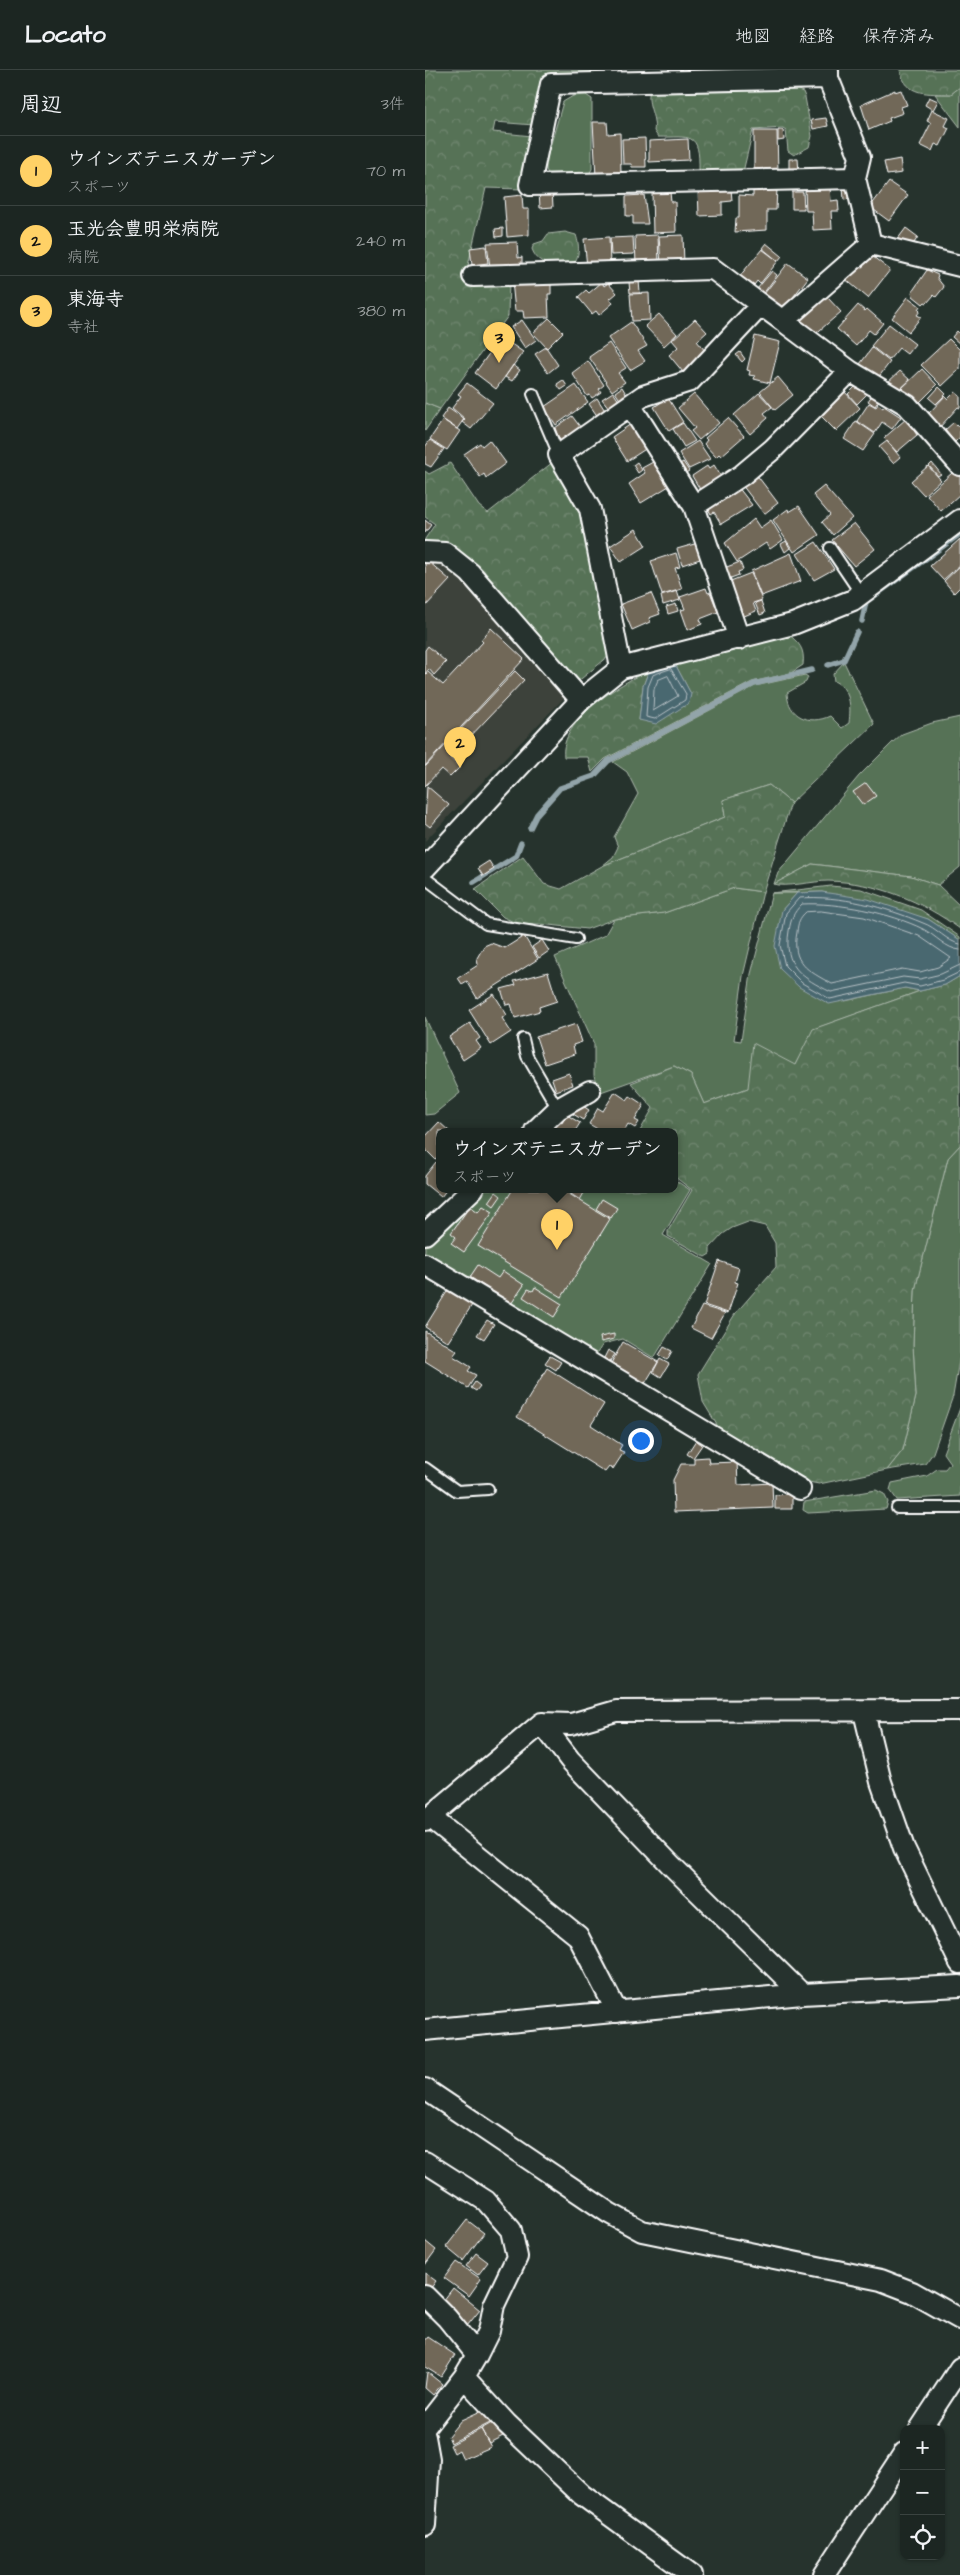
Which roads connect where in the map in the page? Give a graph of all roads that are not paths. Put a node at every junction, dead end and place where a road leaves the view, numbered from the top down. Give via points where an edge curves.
1 (828, 74) edge
2 (855, 178) junction
3 (871, 244) junction
4 (960, 266) edge
5 (473, 276) dead end
6 (761, 305) junction
7 (783, 321) junction
8 (850, 370) junction
9 (533, 394) dead end
10 (630, 405) junction
11 (559, 455) junction
12 (960, 465) edge
13 (694, 506) junction
14 (960, 520) edge
15 (830, 548) dead end
16 (425, 552) edge
17 (861, 594) junction
18 (739, 639) junction
19 (621, 668) junction
20 (581, 700) junction
21 (425, 868) edge
22 (425, 878) edge
23 (576, 939) dead end
24 (523, 1039) dead end
25 (590, 1091) dead end
26 (558, 1109) junction
27 (538, 1128) edge
28 (469, 1193) edge
29 (425, 1234) edge
30 (425, 1264) edge
31 (425, 1468) edge
32 (488, 1489) dead end
33 (800, 1489) dead end
34 (897, 1508) dead end
35 (960, 1508) edge
36 (960, 1710) edge
37 (864, 1712) junction
38 (542, 1723) junction
39 (427, 1819) edge
40 (960, 1963) edge
41 (960, 1986) edge
42 (802, 1994) junction
43 (617, 2012) junction
44 (425, 2030) edge
45 (425, 2089) edge
46 (425, 2162) edge
47 (425, 2296) edge
48 (960, 2319) edge
49 (477, 2355) junction
50 (960, 2368) edge
51 (464, 2377) junction
52 (923, 2425) edge
53 (425, 2427) edge
54 (425, 2437) edge
55 (900, 2459) edge
56 (425, 2525) edge
57 (692, 2575) edge
58 (823, 2575) edge

1 - 2 street via 860,157
1 - 2 street via 551,84 530,185
2 - 3 street
3 - 4 street
3 - 7 street
5 - 6 street via 713,269
6 - 7 street
6 - 10 street via 690,381 643,396
7 - 8 street
8 - 12 street via 907,405
8 - 13 street via 767,454 742,475
9 - 11 lane
10 - 11 street
10 - 13 street
11 - 19 street via 590,509
13 - 18 street
14 - 17 street
15 - 17 lane
16 - 20 street via 445,553 470,573
17 - 18 street via 813,617
18 - 19 street
19 - 20 street
20 - 21 street
22 - 23 lane via 486,924
24 - 26 lane via 527,1056
25 - 26 street
26 - 27 street
28 - 29 street
30 - 33 street
31 - 32 lane via 457,1491
34 - 35 lane
36 - 37 street
37 - 38 street via 616,1711 571,1724
37 - 40 street via 881,1782 904,1848
38 - 39 street
38 - 42 street via 569,1760
39 - 43 street via 578,1936
41 - 42 street
42 - 43 street
43 - 44 street
45 - 48 street via 609,2213 642,2231 881,2280 912,2292
46 - 49 street via 486,2201 511,2230 517,2257 494,2305 489,2331
47 - 49 street
49 - 51 street
50 - 52 street
51 - 53 street
51 - 57 street via 507,2424 582,2495
54 - 56 street via 429,2459
55 - 58 street

